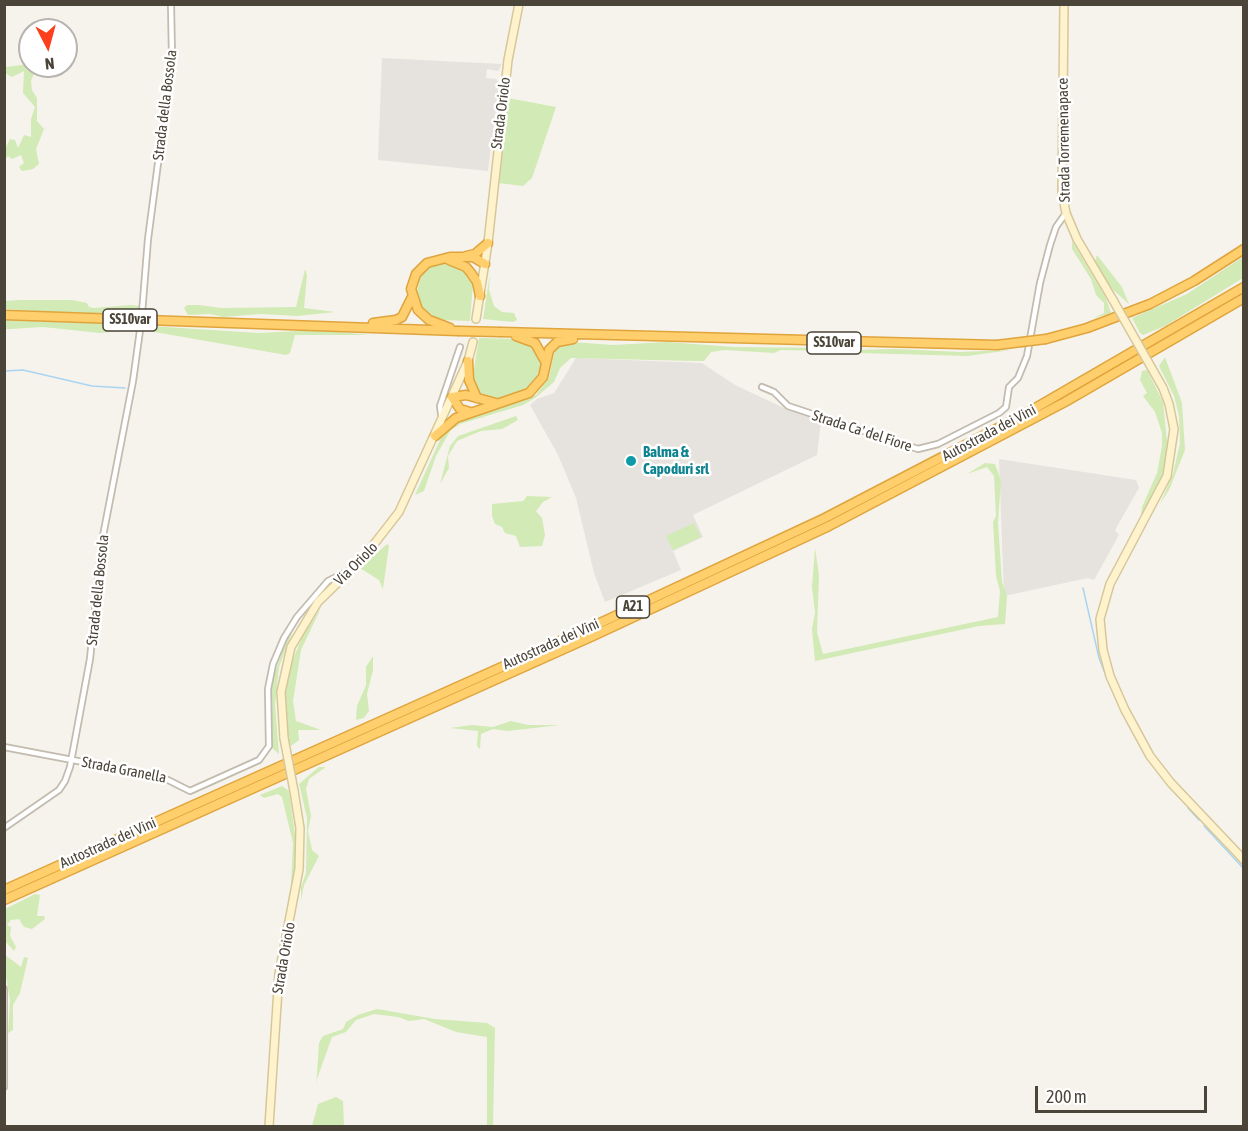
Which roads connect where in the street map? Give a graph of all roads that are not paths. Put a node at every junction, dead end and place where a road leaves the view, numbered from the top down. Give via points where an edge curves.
1 (171, 4) edge
2 (519, 4) edge
3 (1064, 4) edge
4 (1066, 213) junction
5 (488, 243) junction
6 (1244, 249) edge
7 (464, 257) junction
8 (442, 258) junction
9 (485, 264) junction
10 (465, 267) junction
11 (1244, 287) edge
12 (480, 296) junction
13 (412, 297) junction
14 (1244, 298) edge
15 (142, 313) dead end
16 (4, 315) edge
17 (476, 319) dead end
18 (141, 323) dead end
19 (368, 328) junction
20 (445, 328) junction
21 (501, 332) junction
22 (585, 334) junction
23 (473, 342) dead end
24 (460, 347) dead end
25 (468, 361) junction
26 (546, 364) junction
27 (762, 387) dead end
28 (452, 397) junction
29 (477, 398) junction
30 (506, 402) junction
31 (475, 411) junction
32 (441, 421) junction
33 (435, 436) junction
34 (352, 569) junction
35 (4, 747) edge
36 (71, 760) junction
37 (294, 791) joint
38 (4, 828) edge
39 (1244, 860) edge
40 (4, 890) edge
41 (4, 900) edge
42 (4, 989) edge
43 (4, 1087) edge
44 (269, 1126) edge

1 - 15 street, Strada della Bossola via 171,57
2 - 5 street, Strada Oriolo via 508,60
3 - 4 street, Strada Torremenapace via 1062,174
4 - 27 street, Strada Ca' del Fiore via 1050,245 1027,356 1010,387 1006,407 999,413 938,444 918,449 788,406 774,392
4 - 39 street, Strada Torremenapace, bridge via 1163,388 1174,429 1167,476 1110,584 1100,619 1103,650 1121,701 1150,756
5 - 7 highway
5 - 9 street
6 - 22 highway, SS10var, bridge via 1150,304 1046,339 997,345
7 - 8 highway
7 - 9 highway
8 - 10 highway
8 - 13 highway via 421,268 413,281
9 - 10 highway
9 - 12 street
10 - 12 highway via 477,282
11 - 40 highway, Autostrada dei Vini / A21 via 1025,414 814,523
12 - 17 street
13 - 19 highway via 402,317 373,323
13 - 20 highway via 423,316
14 - 41 highway, Autostrada dei Vini / A21 via 1065,402 829,526
16 - 19 highway, SS10var
18 - 36 street, Strada della Bossola via 102,541 90,659
19 - 20 highway, SS10var
20 - 21 highway, SS10var, bridge
21 - 22 highway, SS10var
21 - 26 highway via 532,341
22 - 26 highway via 557,342 549,350
23 - 25 street, Via Oriolo
24 - 32 street via 440,406
25 - 28 street, Via Oriolo
25 - 29 highway via 471,388
26 - 30 highway via 534,389
28 - 29 highway
28 - 31 highway via 460,409
28 - 32 street, Via Oriolo
29 - 30 highway
30 - 31 highway
31 - 33 highway via 452,420
32 - 33 street, Via Oriolo
33 - 34 street, Via Oriolo via 399,512 380,540
34 - 36 street, Strada Granella via 328,581 284,638 268,689 269,746 259,760 190,791 171,779
34 - 37 street, Via Oriolo, bridge via 318,602 291,647 281,692 284,738
35 - 36 street, Strada Granella
36 - 38 street, Strada della Bossola via 59,790
37 - 44 street, Strada Oriolo via 300,828 299,869 279,974
42 - 43 street

